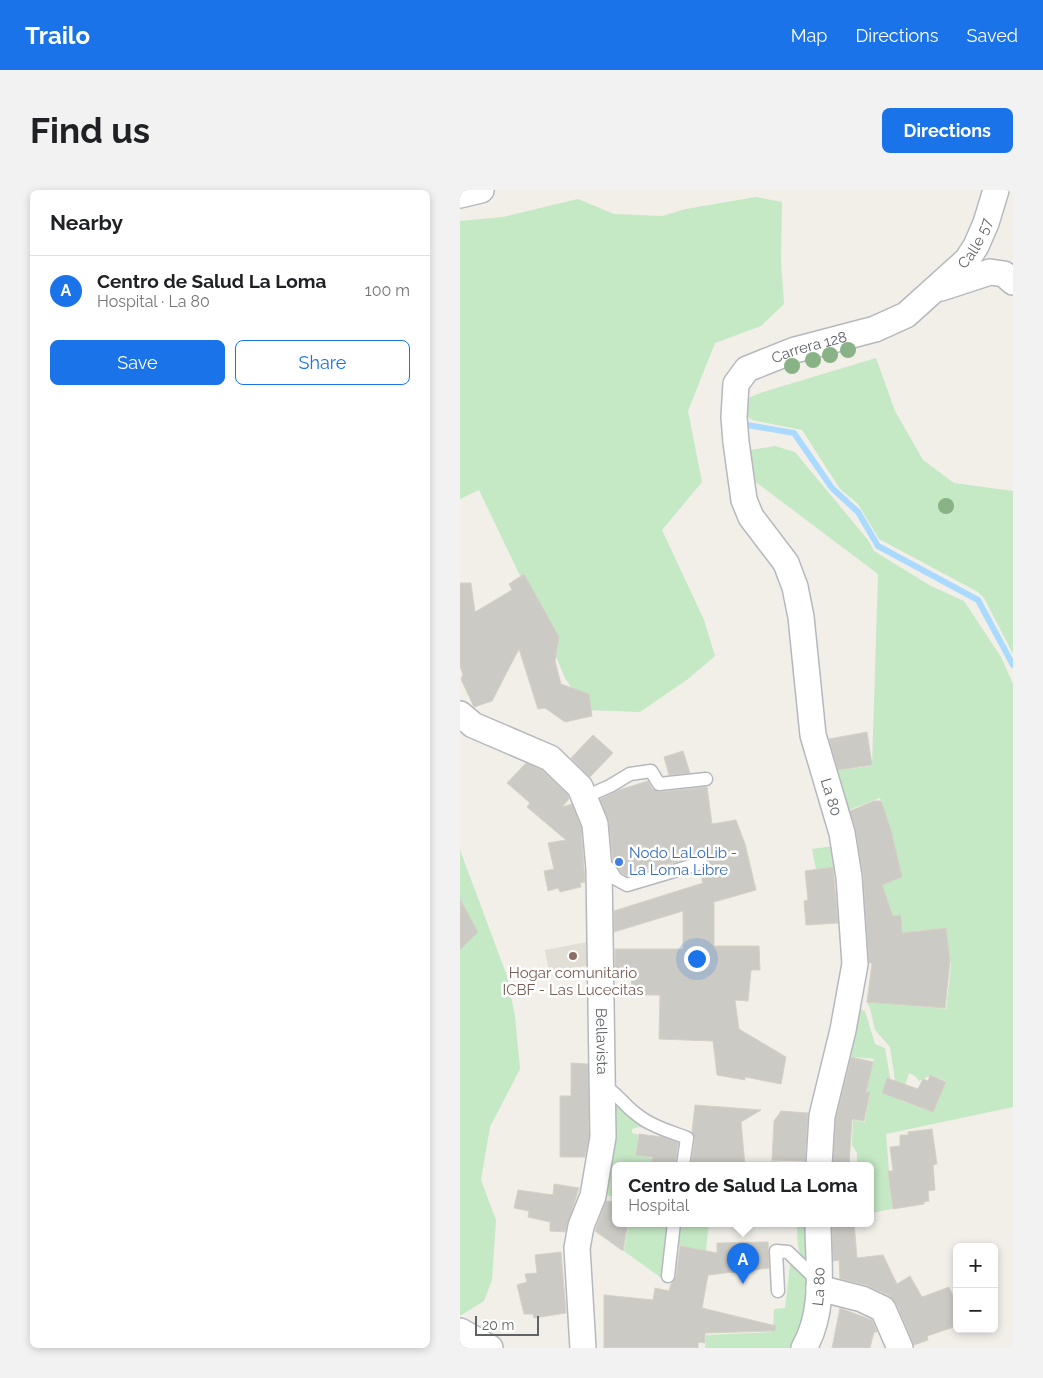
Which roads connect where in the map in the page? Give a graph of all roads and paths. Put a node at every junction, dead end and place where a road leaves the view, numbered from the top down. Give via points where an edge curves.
1 (480, 190) edge
2 (996, 190) edge
3 (460, 195) edge
4 (1013, 282) edge
5 (938, 288) junction
6 (736, 442) joint
7 (460, 714) edge
8 (706, 778) dead end
9 (585, 797) junction
10 (701, 863) dead end
11 (599, 869) junction
12 (603, 1085) junction
13 (683, 1162) edge
14 (819, 1162) edge
15 (674, 1227) edge
16 (818, 1227) edge
17 (668, 1276) dead end
18 (819, 1285) junction
19 (778, 1291) dead end
20 (460, 1331) edge
21 (490, 1348) edge
22 (583, 1348) edge
23 (804, 1348) edge
24 (900, 1348) edge

1 - 3 street
2 - 5 street, Calle 57 via 976,246 967,260
4 - 5 street via 1004,274 990,272
5 - 6 street, Carrera 128 via 906,315 875,329 795,350 746,369 736,384
6 - 14 street, La 80 via 744,500 751,517 786,563 795,587 813,735 842,833 849,877 855,964 822,1116
7 - 9 street, Bellavista via 472,725 550,758 568,773
8 - 9 lane via 659,784 651,771 630,774
9 - 11 street, Bellavista via 595,824
10 - 11 lane via 627,885 616,879 609,868
11 - 12 street, Bellavista
12 - 13 lane via 648,1123 687,1138
12 - 22 street, Bellavista via 603,1137 593,1196 581,1226 578,1248
15 - 17 lane
16 - 18 street, La 80
18 - 19 lane via 788,1252 776,1252
18 - 23 street, La 80 via 815,1326
18 - 24 street via 883,1309
20 - 21 street

